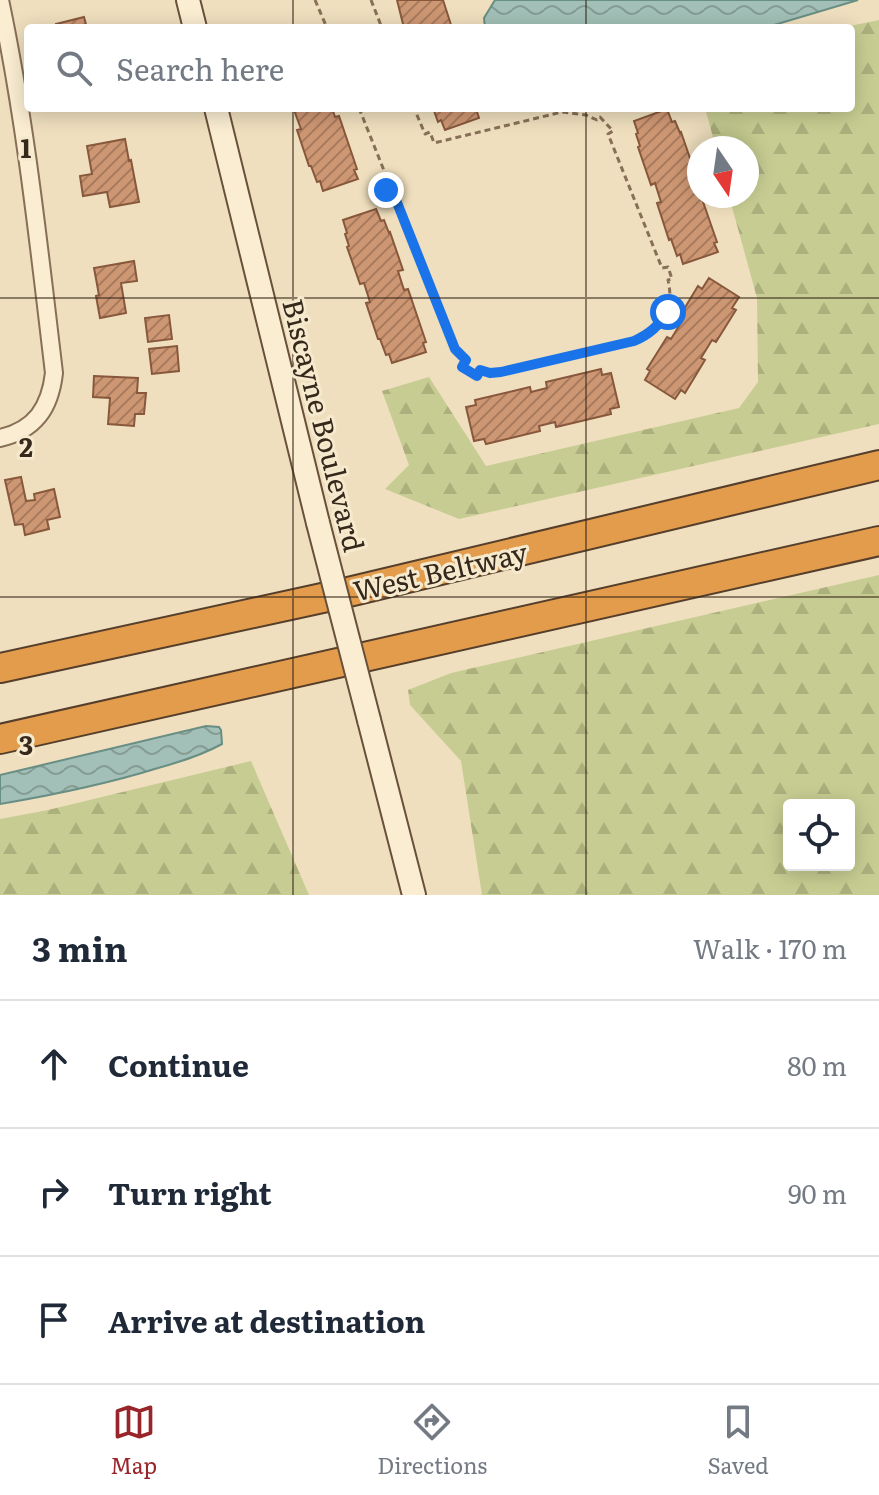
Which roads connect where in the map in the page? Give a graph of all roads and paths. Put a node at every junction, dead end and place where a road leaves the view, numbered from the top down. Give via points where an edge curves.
1 (0, 0) edge
2 (188, 0) edge
3 (315, 0) edge
4 (371, 0) edge
5 (194, 24) edge
6 (325, 24) edge
7 (380, 24) edge
8 (217, 112) edge
9 (361, 112) edge
10 (416, 112) edge
11 (562, 112) edge
12 (562, 112) edge
13 (0, 438) edge
14 (879, 465) edge
15 (879, 541) edge
16 (0, 668) edge
17 (0, 739) edge
18 (414, 895) edge

1 - 13 street via 26,142 54,373 43,412 29,426
2 - 5 street
3 - 6 path
4 - 7 path
8 - 18 street, Biscayne Boulevard, bridge
9 - 12 path via 391,188 386,190 391,202 396,200 455,349 466,360 462,367 477,376 480,370 501,372 634,341 648,335 668,312 672,279 668,267 662,268 608,134 613,131 600,117
10 - 11 path via 434,143
14 - 16 highway, West Beltway via 336,595
15 - 17 highway

